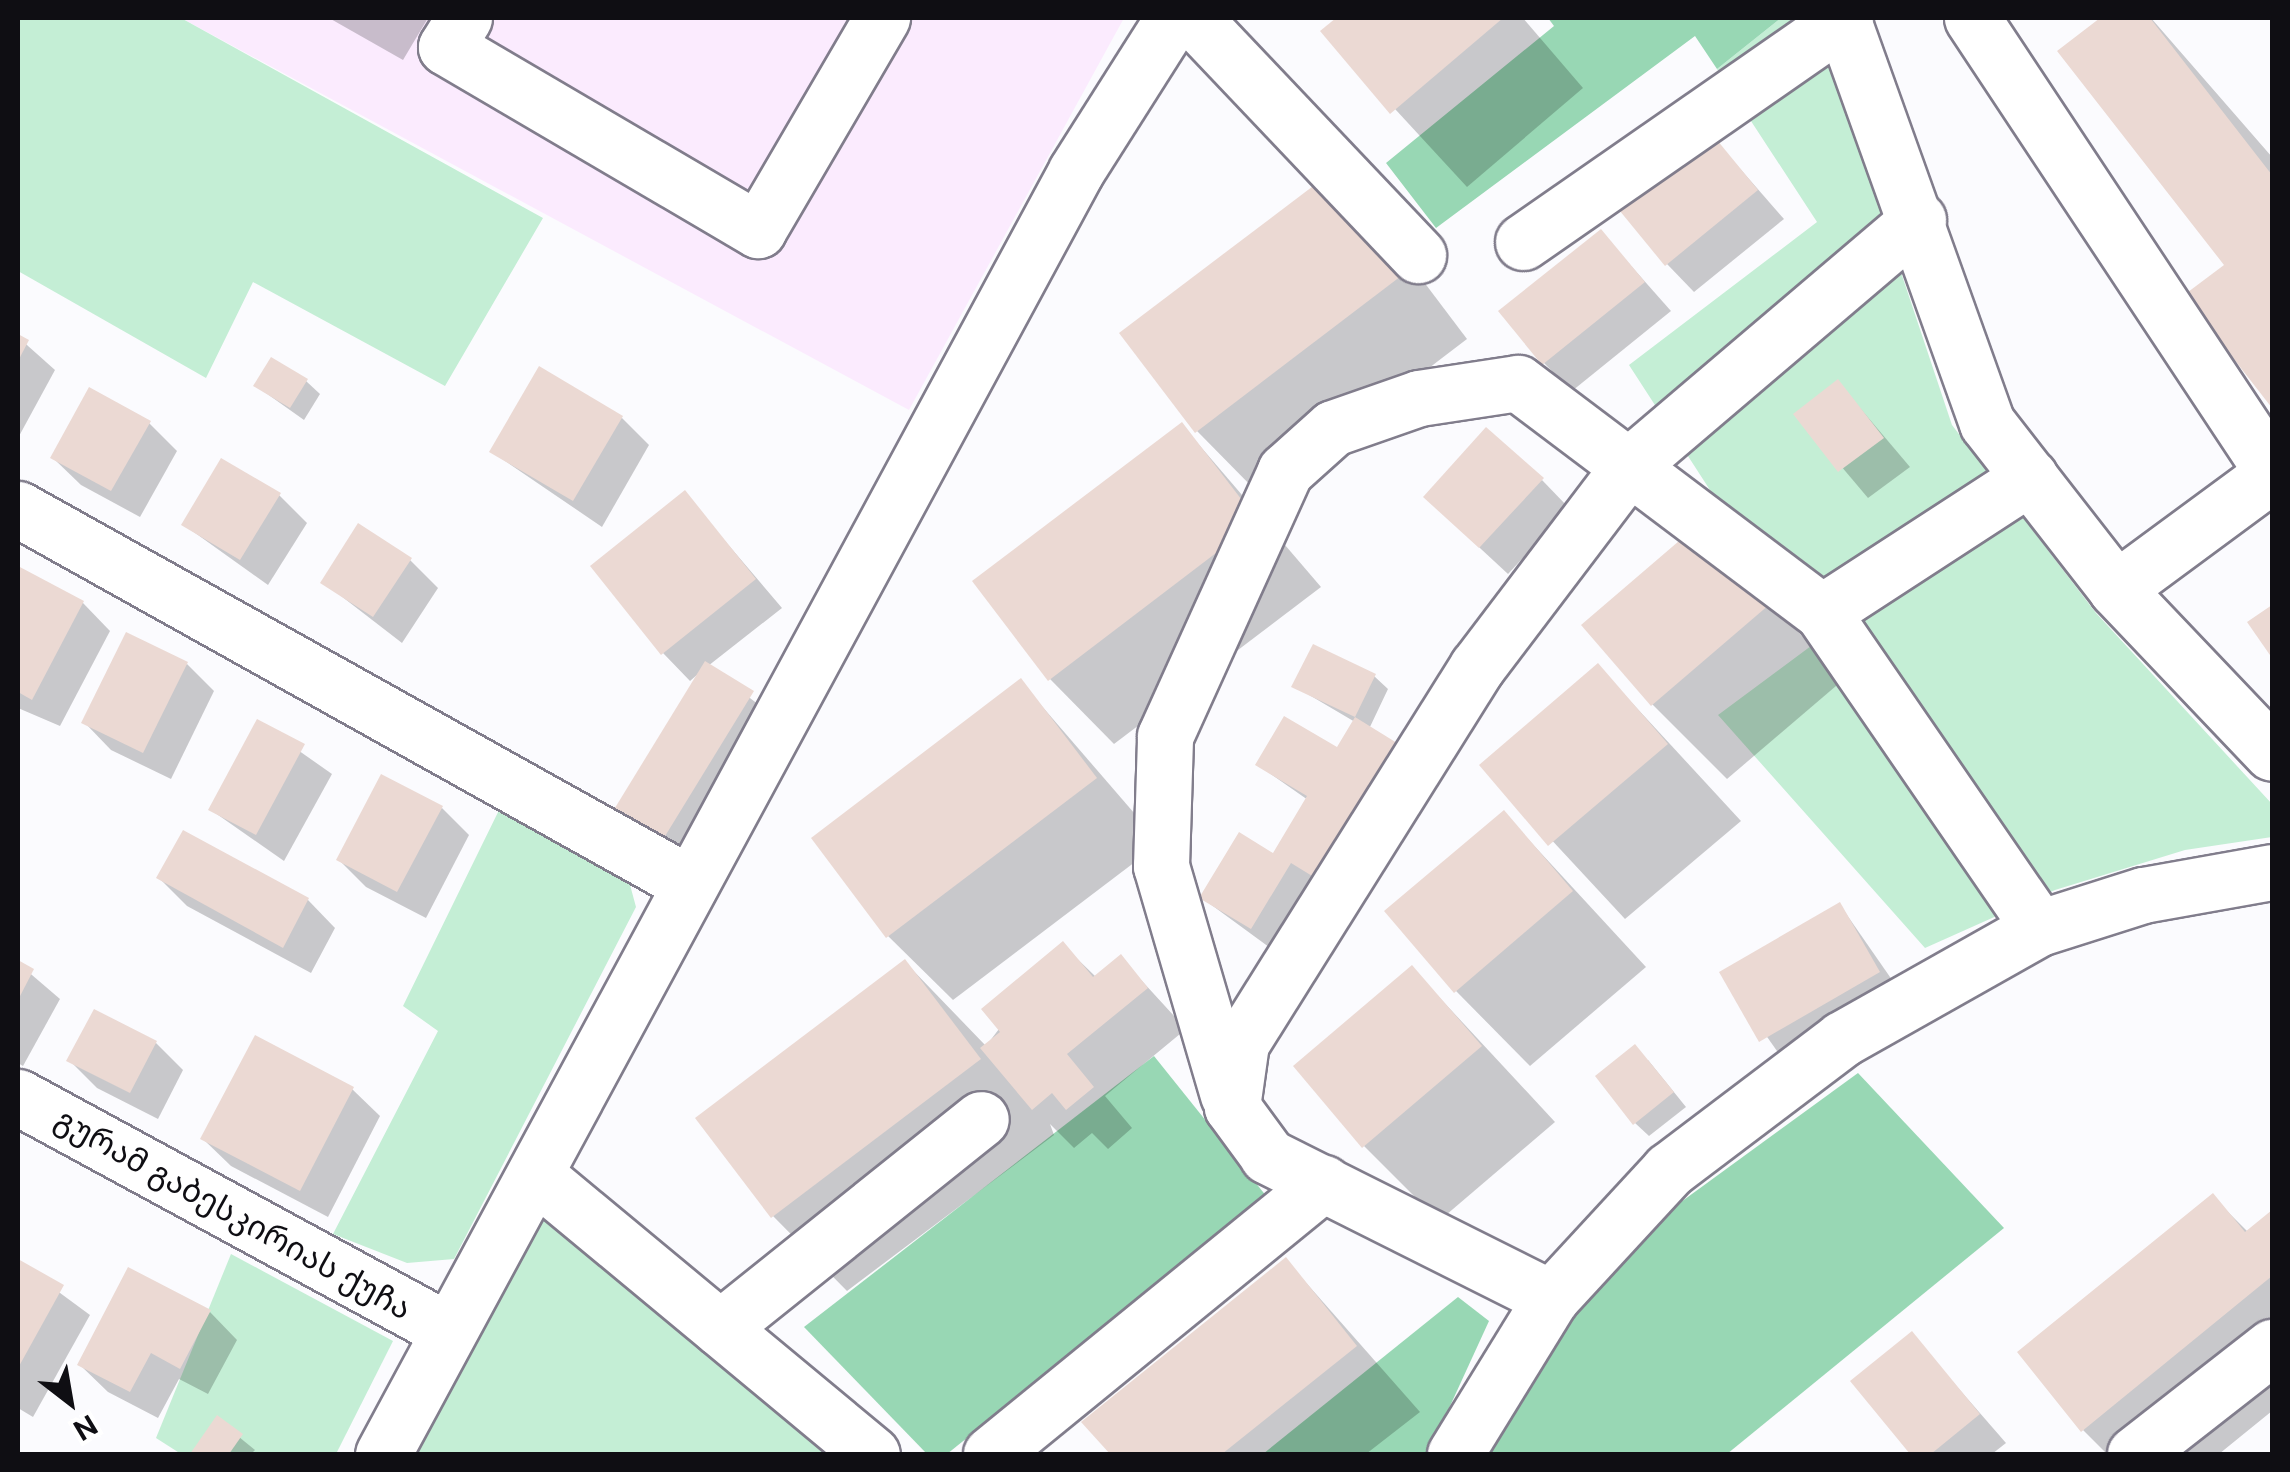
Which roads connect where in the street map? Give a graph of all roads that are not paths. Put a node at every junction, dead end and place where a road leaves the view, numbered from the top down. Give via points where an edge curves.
1 (464, 18) edge
2 (882, 18) edge
3 (1173, 18) edge
4 (1192, 18) edge
5 (1843, 18) edge
6 (1972, 18) edge
7 (1918, 220) junction
8 (1523, 242) dead end
9 (1418, 255) dead end
10 (1631, 464) junction
11 (2272, 473) edge
12 (2030, 477) junction
13 (18, 509) edge
14 (2116, 589) junction
15 (1822, 612) junction
16 (2272, 753) edge
17 (2272, 872) edge
18 (690, 884) junction
19 (2038, 928) junction
20 (18, 1097) edge
21 (1232, 1108) junction
22 (981, 1120) dead end
23 (538, 1177) junction
24 (1323, 1183) junction
25 (1551, 1298) junction
26 (720, 1328) junction
27 (449, 1332) junction
28 (2272, 1346) edge
29 (382, 1454) edge
30 (872, 1454) edge
31 (991, 1454) edge
32 (1455, 1454) edge
33 (2135, 1454) edge

1 - 2 street via 446,47 758,230
3 - 18 street via 1076,171
4 - 9 street
5 - 7 street
5 - 8 street
6 - 11 street
7 - 10 street
7 - 12 street via 1987,423
10 - 15 street
10 - 21 street via 1477,667 1241,1043
10 - 21 street via 1518,383 1419,398 1332,428 1285,471 1165,736 1157,790 1161,866
11 - 14 street
12 - 14 street
12 - 15 street
13 - 18 street
14 - 16 street
15 - 19 street
17 - 19 street via 2142,895
18 - 23 street
19 - 25 street via 1842,1039 1669,1170
20 - 27 street, გურამ გაბესკირიას ქუჩა
21 - 24 street via 1268,1156
22 - 26 street
23 - 26 street
23 - 27 street
24 - 25 street
24 - 31 street
25 - 32 street
26 - 30 street
27 - 29 street
28 - 33 street

